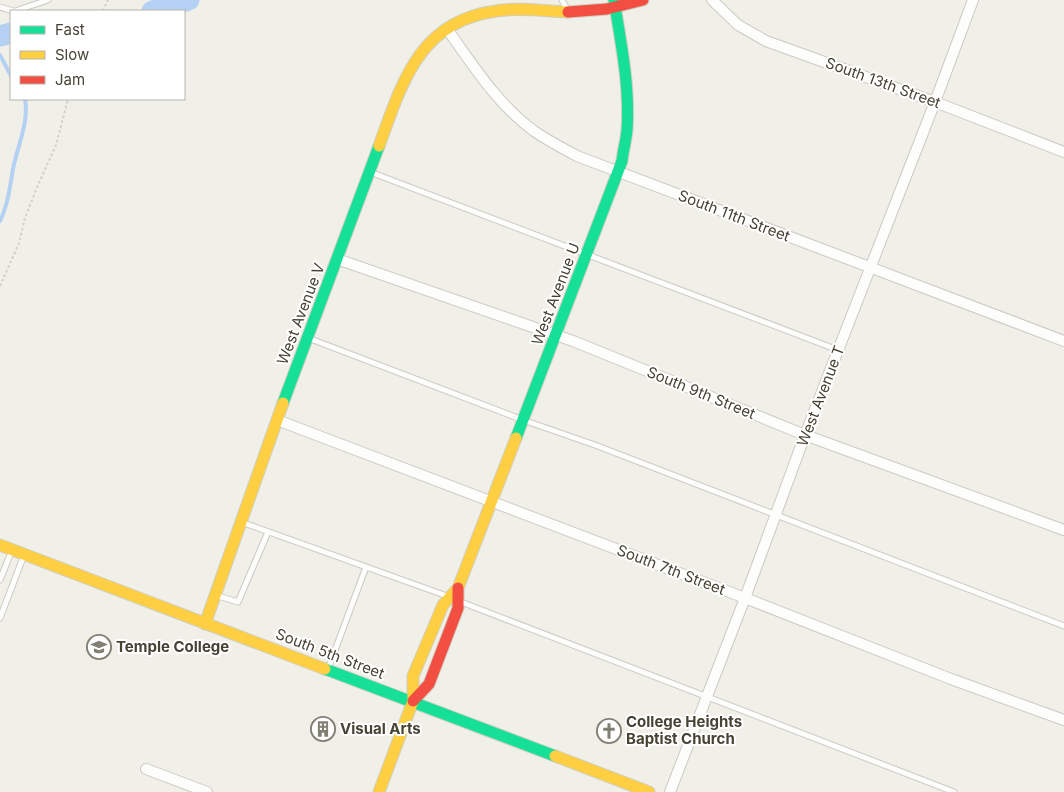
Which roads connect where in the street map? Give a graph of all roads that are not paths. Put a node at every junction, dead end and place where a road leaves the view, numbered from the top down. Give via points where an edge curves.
1 (48, 0) edge
2 (562, 0) edge
3 (643, 0) edge
4 (712, 0) edge
5 (973, 0) edge
6 (614, 4) edge
7 (509, 5) edge
8 (17, 10) edge
9 (568, 12) junction
10 (448, 28) junction
11 (935, 102) junction
12 (1064, 152) edge
13 (370, 172) junction
14 (618, 172) junction
15 (587, 255) junction
16 (337, 259) junction
17 (870, 268) junction
18 (556, 335) junction
19 (308, 338) junction
20 (1064, 341) edge
21 (838, 350) junction
22 (277, 420) junction
23 (523, 420) junction
24 (805, 435) junction
25 (492, 502) junction
26 (776, 514) junction
27 (241, 522) junction
28 (1064, 530) edge
29 (268, 532) junction
30 (0, 545) edge
31 (12, 550) junction
32 (24, 554) junction
33 (366, 567) junction
34 (0, 580) edge
35 (215, 595) junction
36 (745, 598) junction
37 (454, 599) junction
38 (0, 618) edge
39 (205, 624) junction
40 (1064, 626) edge
41 (328, 669) junction
42 (707, 697) junction
43 (413, 701) junction
44 (1064, 720) edge
45 (146, 769) dead end
46 (207, 792) edge
47 (379, 792) edge
48 (649, 792) edge
49 (670, 792) edge
50 (954, 792) edge

1 - 8 lane
2 - 9 lane
3 - 6 street, West Avenue V
4 - 11 street, South 13th Street via 738,25 766,41
5 - 11 street, West Avenue T
6 - 9 street, West Avenue V via 593,11
6 - 14 street, West Avenue U via 627,98 627,130
7 - 9 street, West Avenue V
7 - 10 street, West Avenue V via 465,18
10 - 13 street, West Avenue V via 424,48 413,63 398,94
10 - 14 street, South 11th Street via 488,86 534,131 577,156
11 - 12 street, South 13th Street
11 - 17 street, West Avenue T
13 - 15 lane
13 - 16 street, West Avenue V
14 - 15 street, West Avenue U
14 - 17 street, South 11th Street
15 - 18 street, West Avenue U
15 - 21 lane
16 - 18 street, South 9th Street
16 - 19 street, West Avenue V
17 - 20 street, South 11th Street
17 - 21 street, West Avenue T
18 - 23 street, West Avenue U
18 - 24 street, South 9th Street
19 - 22 street, West Avenue V
19 - 23 lane
21 - 24 street, West Avenue T
22 - 25 street, South 7th Street
22 - 27 street, West Avenue V
23 - 25 street, West Avenue U
23 - 26 lane
24 - 26 street, West Avenue T
24 - 28 street, South 9th Street
25 - 36 street, South 7th Street
25 - 37 street, West Avenue U
26 - 36 street, West Avenue T
26 - 40 lane
27 - 29 lane
27 - 35 street, West Avenue V
29 - 33 lane
29 - 35 lane via 238,602
30 - 31 street, South 5th Street
31 - 32 street, South 5th Street
31 - 34 lane
32 - 38 lane
32 - 39 street, South 5th Street
33 - 37 lane
33 - 41 lane
35 - 39 street, West Avenue V
36 - 42 street, West Avenue T
36 - 44 street, South 7th Street
37 - 42 lane
37 - 43 street, West Avenue U via 458,608 429,684
37 - 43 street, West Avenue U via 443,605 412,676
39 - 41 street, South 5th Street
41 - 43 street, South 5th Street
42 - 49 street, West Avenue T
42 - 50 lane
43 - 47 street, West Avenue U
43 - 48 street, South 5th Street
45 - 46 street

